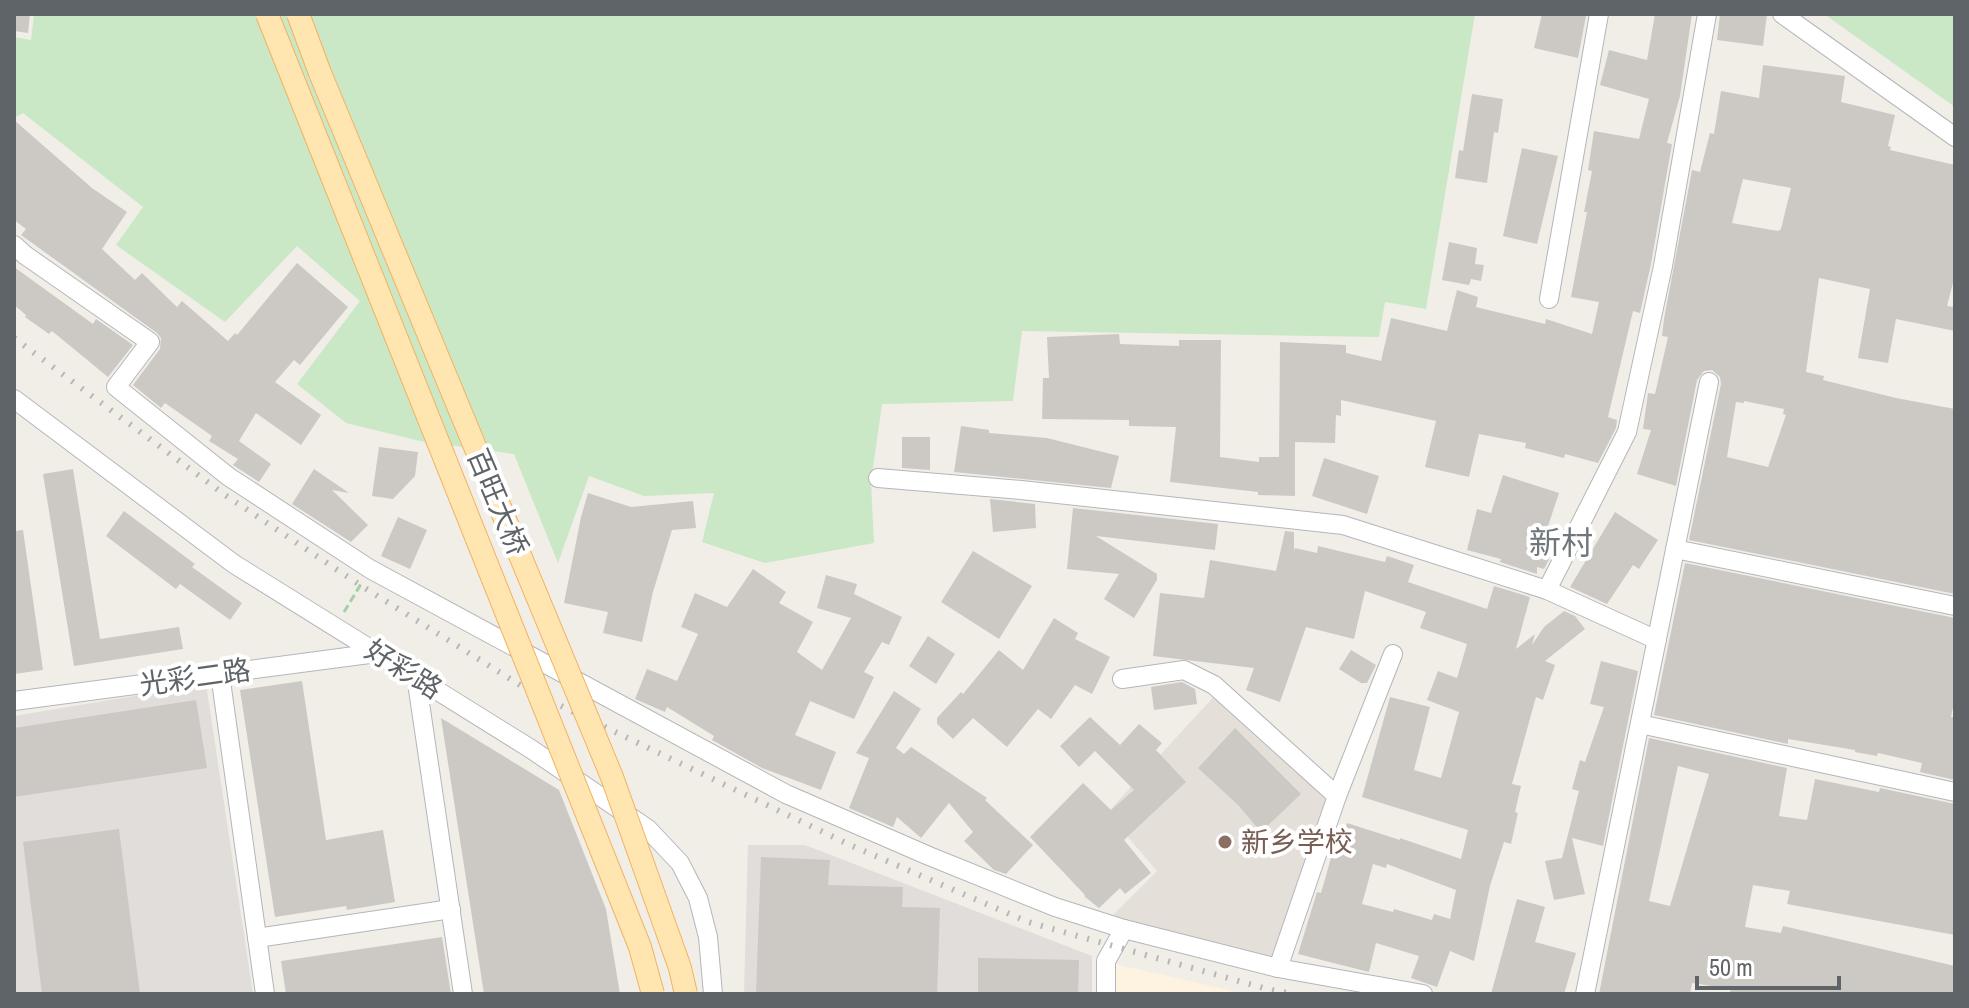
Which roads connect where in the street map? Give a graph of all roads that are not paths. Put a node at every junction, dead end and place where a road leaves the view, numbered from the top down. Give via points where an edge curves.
1 (267, 14) edge
2 (298, 14) edge
3 (1599, 14) edge
4 (1707, 14) edge
5 (1782, 14) edge
6 (1955, 137) edge
7 (14, 245) edge
8 (1549, 299) dead end
9 (1709, 382) dead end
10 (14, 399) edge
11 (878, 478) dead end
12 (1675, 549) junction
13 (1547, 590) junction
14 (1955, 606) edge
15 (1657, 640) junction
16 (377, 653) junction
17 (1393, 654) dead end
18 (220, 674) junction
19 (416, 676) junction
20 (1122, 679) dead end
21 (14, 701) edge
22 (1640, 724) junction
23 (1955, 792) edge
24 (1337, 796) junction
25 (451, 909) junction
26 (1124, 929) junction
27 (257, 938) junction
28 (1278, 968) junction
29 (265, 994) edge
30 (463, 994) edge
31 (653, 994) edge
32 (686, 994) edge
33 (713, 994) edge
34 (1106, 994) edge
35 (1423, 994) edge
36 (1585, 994) edge

1 - 31 main road, 百旺大桥, bridge via 640,947
2 - 32 main road, 百旺大桥, bridge via 612,777
3 - 8 street
4 - 13 street via 1663,266 1627,432
5 - 6 street
7 - 26 street via 150,342 116,387 229,477 370,569 786,794 1027,896
9 - 12 street
10 - 16 street, 好彩路 via 234,564
11 - 13 street via 1343,525
12 - 14 street
12 - 15 street
13 - 15 street
15 - 22 street
16 - 18 street, 光彩二路
16 - 19 street, 好彩路
17 - 24 street
18 - 21 street, 光彩二路
18 - 27 street
19 - 25 street
19 - 33 street, 好彩路 via 648,829 680,863 698,898
20 - 24 street via 1184,670 1214,685
22 - 23 street
22 - 36 street
24 - 28 street
25 - 27 street
25 - 30 street
26 - 28 street
26 - 34 street via 1106,961
27 - 29 street
28 - 35 street

